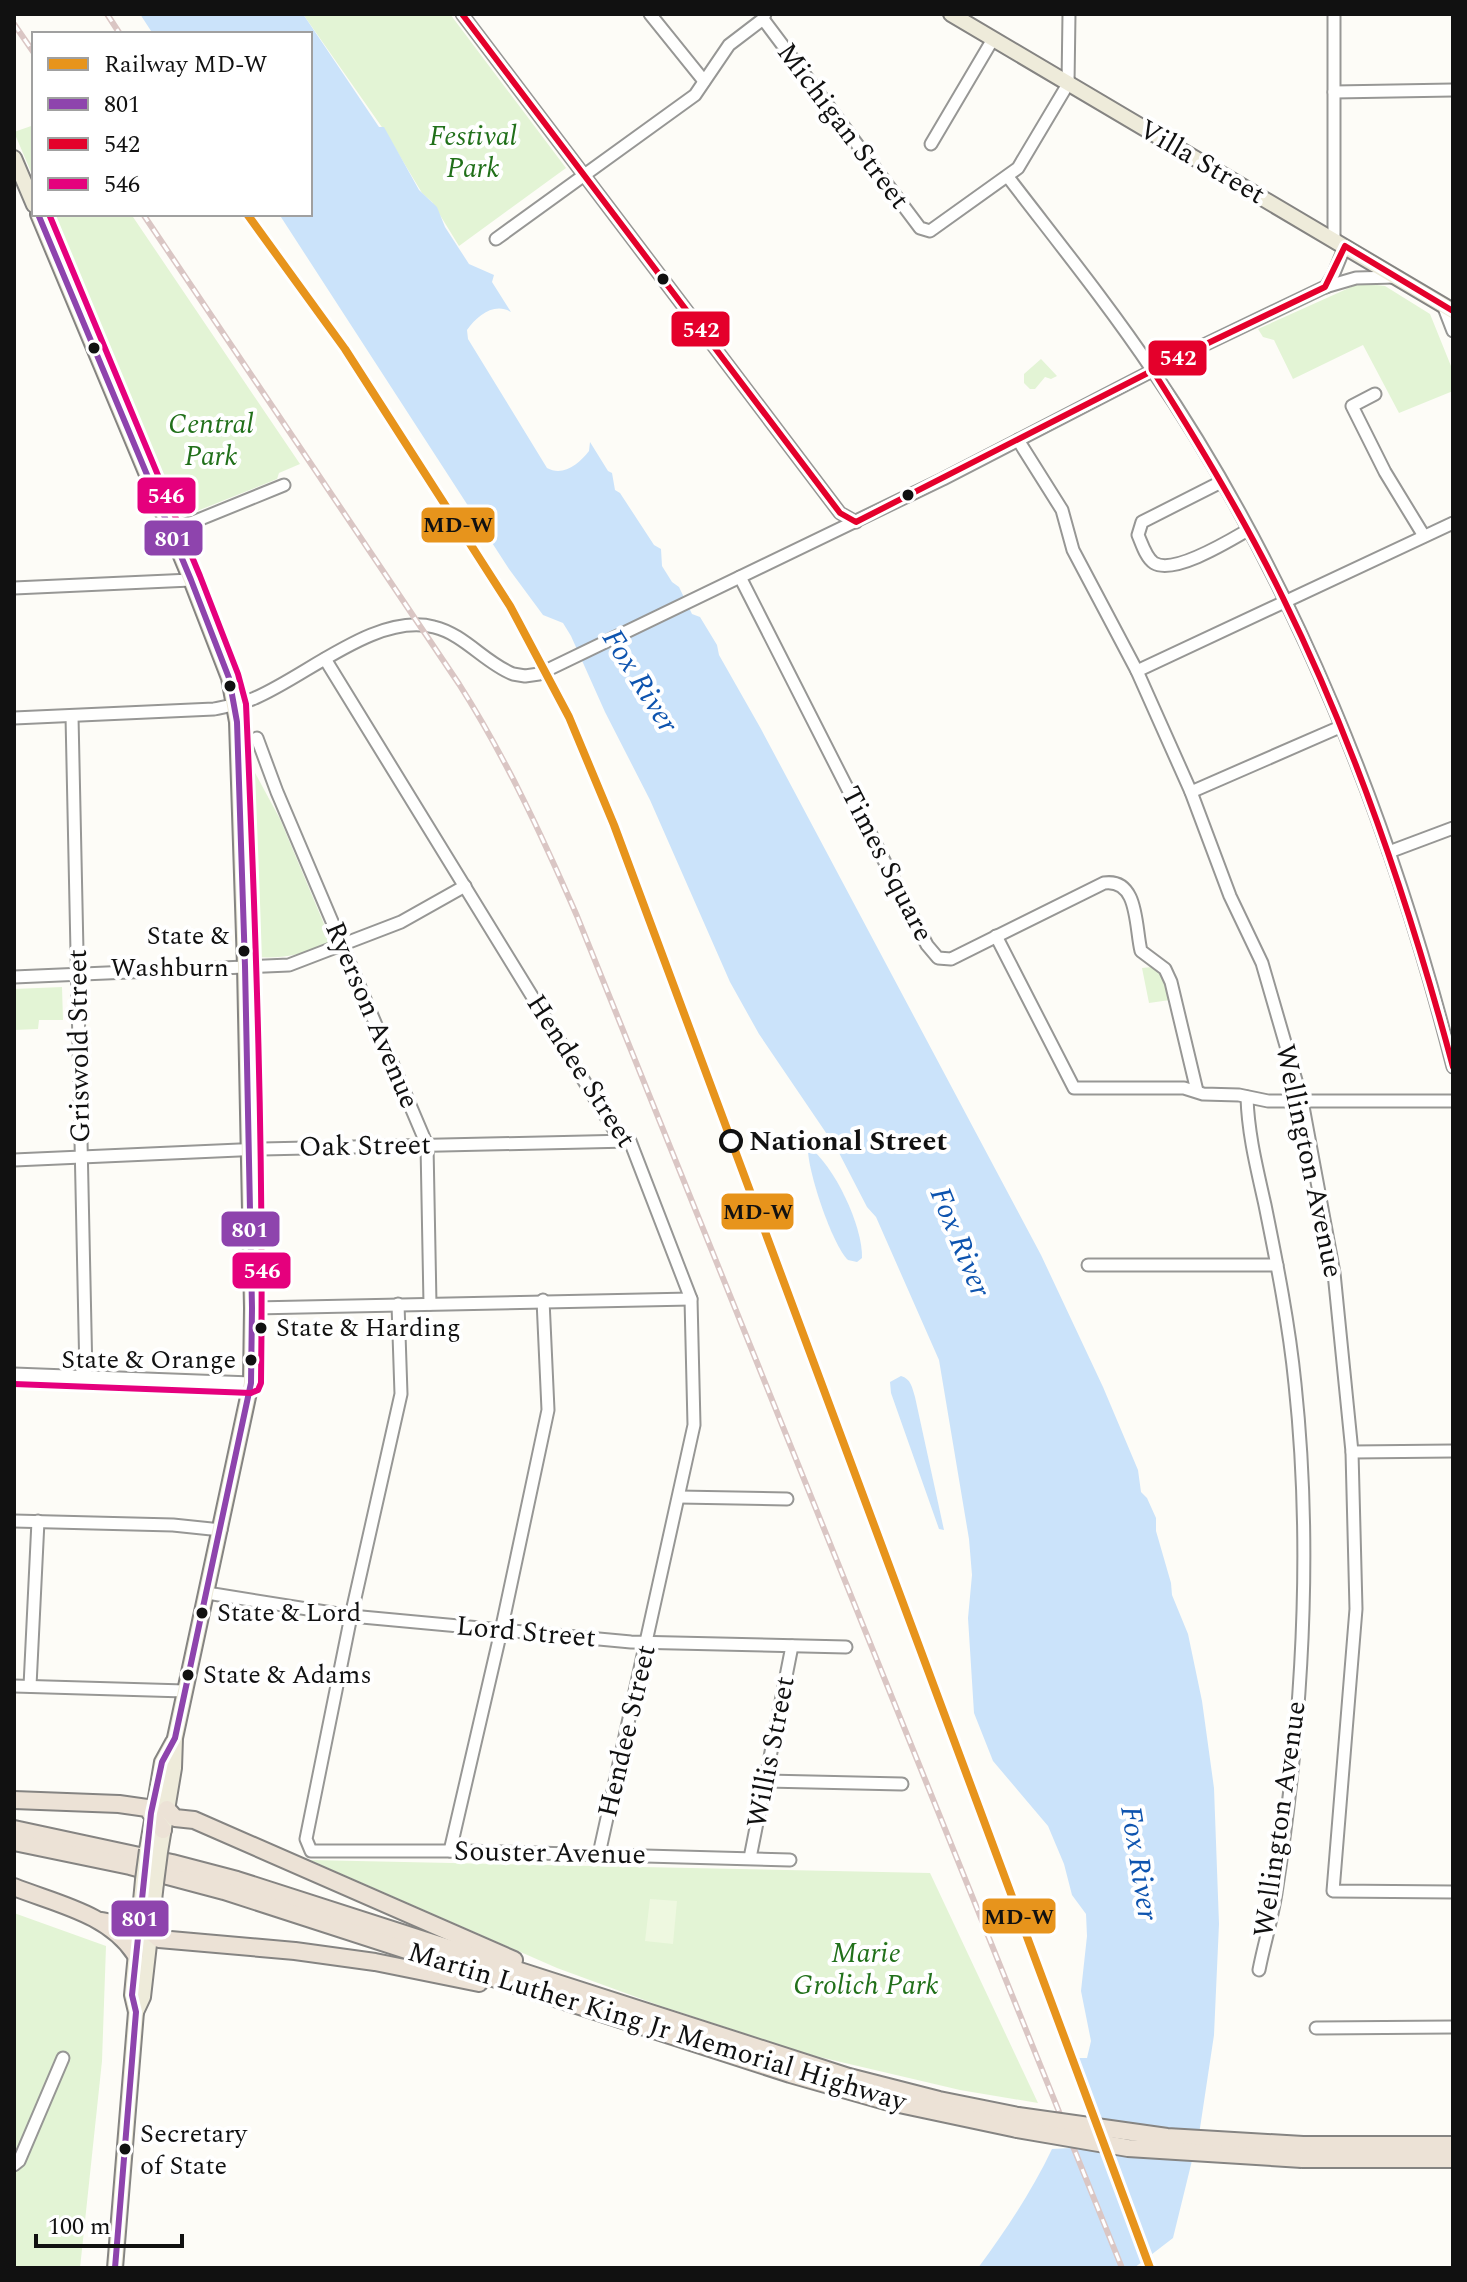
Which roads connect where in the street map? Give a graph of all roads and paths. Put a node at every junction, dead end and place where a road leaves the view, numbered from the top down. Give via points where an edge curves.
1 (462, 14) edge
2 (650, 14) edge
3 (951, 14) edge
4 (1069, 14) edge
5 (1334, 14) edge
6 (764, 16) edge
7 (993, 39) junction
8 (704, 81) junction
9 (1068, 84) junction
10 (1453, 90) edge
11 (1334, 92) junction
12 (931, 144) dead end
13 (14, 158) edge
14 (585, 175) junction
15 (1008, 177) junction
16 (32, 200) edge
17 (39, 216) edge
18 (496, 239) dead end
19 (1340, 242) junction
20 (1398, 278) junction
21 (1325, 287) junction
22 (1448, 308) edge
23 (1453, 331) edge
24 (1153, 371) junction
25 (1375, 394) dead end
26 (1018, 440) junction
27 (1221, 482) junction
28 (284, 485) dead end
29 (840, 513) junction
30 (856, 522) junction
31 (1453, 523) edge
32 (842, 528) junction
33 (1248, 530) junction
34 (171, 531) junction
35 (1424, 536) junction
36 (740, 577) junction
37 (191, 580) junction
38 (14, 588) edge
39 (1286, 602) junction
40 (325, 659) junction
41 (1137, 671) junction
42 (236, 705) junction
43 (72, 716) junction
44 (14, 718) edge
45 (1340, 727) junction
46 (257, 738) dead end
47 (1191, 792) junction
48 (1453, 828) edge
49 (1389, 852) junction
50 (465, 886) junction
51 (996, 936) junction
52 (342, 946) junction
53 (245, 966) junction
54 (77, 974) junction
55 (14, 977) edge
56 (1446, 1013) edge
57 (1453, 1067) edge
58 (1197, 1091) junction
59 (1247, 1097) junction
60 (1302, 1101) junction
61 (1453, 1101) edge
62 (621, 1141) junction
63 (427, 1145) junction
64 (248, 1149) junction
65 (82, 1158) junction
66 (14, 1160) edge
67 (1088, 1265) dead end
68 (1277, 1265) junction
69 (691, 1299) junction
70 (543, 1300) junction
71 (398, 1304) junction
72 (430, 1304) junction
73 (252, 1308) junction
74 (14, 1374) edge
75 (86, 1376) junction
76 (251, 1383) junction
77 (1453, 1451) edge
78 (1352, 1452) junction
79 (679, 1497) junction
80 (787, 1499) dead end
81 (14, 1521) edge
82 (38, 1521) junction
83 (221, 1530) junction
84 (207, 1593) junction
85 (351, 1616) junction
86 (501, 1631) junction
87 (647, 1643) junction
88 (792, 1646) junction
89 (846, 1647) dead end
90 (14, 1686) edge
91 (30, 1686) junction
92 (185, 1691) junction
93 (766, 1781) junction
94 (902, 1784) dead end
95 (14, 1800) edge
96 (159, 1811) junction
97 (14, 1829) edge
98 (163, 1830) joint
99 (14, 1842) edge
100 (154, 1851) junction
101 (450, 1851) junction
102 (599, 1854) junction
103 (750, 1858) junction
104 (790, 1860) dead end
105 (14, 1887) edge
106 (1453, 1892) edge
107 (102, 1921) junction
108 (144, 1927) junction
109 (135, 1954) junction
110 (1259, 1970) dead end
111 (607, 2000) junction
112 (136, 2012) junction
113 (621, 2019) junction
114 (1453, 2027) edge
115 (1316, 2028) dead end
116 (63, 2058) dead end
117 (1018, 2123) junction
118 (1453, 2145) edge
119 (1303, 2152) junction
120 (1453, 2159) edge
121 (14, 2165) edge
122 (115, 2268) edge

1 - 14 street
2 - 8 street
3 - 7 main road, Villa Street
4 - 9 street
5 - 11 street
6 - 8 street via 729,45
6 - 15 street, Michigan Street via 920,228 933,229
7 - 9 main road, Villa Street
7 - 12 street
8 - 14 street via 695,95
9 - 15 street
9 - 19 main road, Villa Street
10 - 11 street
11 - 19 street
13 - 16 main road
14 - 18 street
14 - 29 street
15 - 24 street
17 - 34 main road
19 - 20 main road, Villa Street
19 - 21 street via 1334,273
20 - 21 street via 1356,278
20 - 22 main road, Villa Street
21 - 24 street
22 - 23 street
24 - 26 street
24 - 27 street
25 - 35 street via 1352,406
26 - 30 street
26 - 41 street, Wellington Avenue via 1062,510 1073,550
27 - 33 street
27 - 33 street via 1142,522 1138,535 1149,559 1160,565 1192,559
28 - 34 street
29 - 30 street
29 - 32 street
30 - 32 street
31 - 35 street
32 - 36 street
33 - 39 street
34 - 37 main road
35 - 39 street
36 - 40 street via 539,674 503,671 450,633 412,623 377,632
36 - 51 street, Times Square via 927,945 938,958 951,959
37 - 38 street
37 - 42 main road
39 - 41 street
39 - 45 street
40 - 42 street
40 - 50 street, Hendee Street
41 - 47 street, Wellington Avenue
42 - 43 street
42 - 53 main road
43 - 44 street
43 - 54 street, Griswold Street
45 - 47 street
45 - 49 street
46 - 52 street, Ryerson Avenue
47 - 60 street, Wellington Avenue via 1262,963
48 - 49 street
49 - 56 street
50 - 52 street via 401,922
50 - 62 street, Hendee Street
51 - 58 street via 1074,1088
51 - 58 street via 1104,883 1124,886 1141,951 1165,969 1171,982
52 - 53 street via 289,965
52 - 63 street, Ryerson Avenue
53 - 54 street
53 - 64 main road
54 - 55 street
54 - 65 street, Griswold Street
56 - 57 street
58 - 59 street
59 - 60 street
59 - 68 street, Wellington Avenue
60 - 61 street
60 - 78 street, Wellington Avenue via 1334,1273
62 - 63 street, Oak Street
62 - 69 street, Hendee Street via 630,1141
63 - 64 street, Oak Street
63 - 72 street, Ryerson Avenue
64 - 65 street, Oak Street
64 - 73 main road
65 - 66 street, Oak Street
65 - 75 street, Griswold Street
67 - 68 street
68 - 110 street, Wellington Avenue via 1301,1459 1301,1629 1276,1895
69 - 70 street
69 - 79 street, Hendee Street via 694,1425
70 - 72 street
70 - 86 street via 548,1410
71 - 72 street
71 - 73 street
71 - 85 street via 401,1394
73 - 76 main road
74 - 75 street
75 - 76 street
76 - 83 main road
77 - 78 street
78 - 106 street, Wellington Avenue via 1356,1609 1333,1891
79 - 80 street
79 - 87 street, Hendee Street
81 - 82 street
82 - 83 street
82 - 91 street
83 - 84 main road
84 - 85 street, Lord Street
84 - 92 main road
85 - 86 street, Lord Street
85 - 101 street, Souster Avenue via 306,1839 311,1851
86 - 87 street, Lord Street
86 - 101 street
87 - 88 street, Lord Street
87 - 102 street, Hendee Street
88 - 89 street, Lord Street
88 - 93 street, Willis Street
90 - 91 street
91 - 92 street
92 - 96 main road via 175,1738 162,1762
93 - 94 street
93 - 103 street, Willis Street
95 - 96 highway
96 - 98 highway
96 - 100 main road
96 - 111 highway via 178,1808 194,1820
97 - 111 highway, Martin Luther King Jr Memorial Highway via 237,1880
98 - 100 main road
99 - 113 highway, Martin Luther King Jr Memorial Highway via 224,1891
100 - 108 main road, bridge
101 - 102 street, Souster Avenue
102 - 103 street, Souster Avenue
103 - 104 street, Souster Avenue
105 - 107 highway
107 - 108 highway
107 - 109 highway
108 - 109 main road
108 - 112 main road via 143,1997
108 - 113 highway via 159,1939 295,1951 448,1975
109 - 112 main road
111 - 117 highway, Martin Luther King Jr Memorial Highway via 849,2077
112 - 122 main road
113 - 117 highway, Martin Luther King Jr Memorial Highway via 885,2101
114 - 115 street
116 - 121 street
117 - 119 highway, Martin Luther King Jr Memorial Highway, bridge
118 - 119 highway, Martin Luther King Jr Memorial Highway
119 - 120 highway, Martin Luther King Jr Memorial Highway

